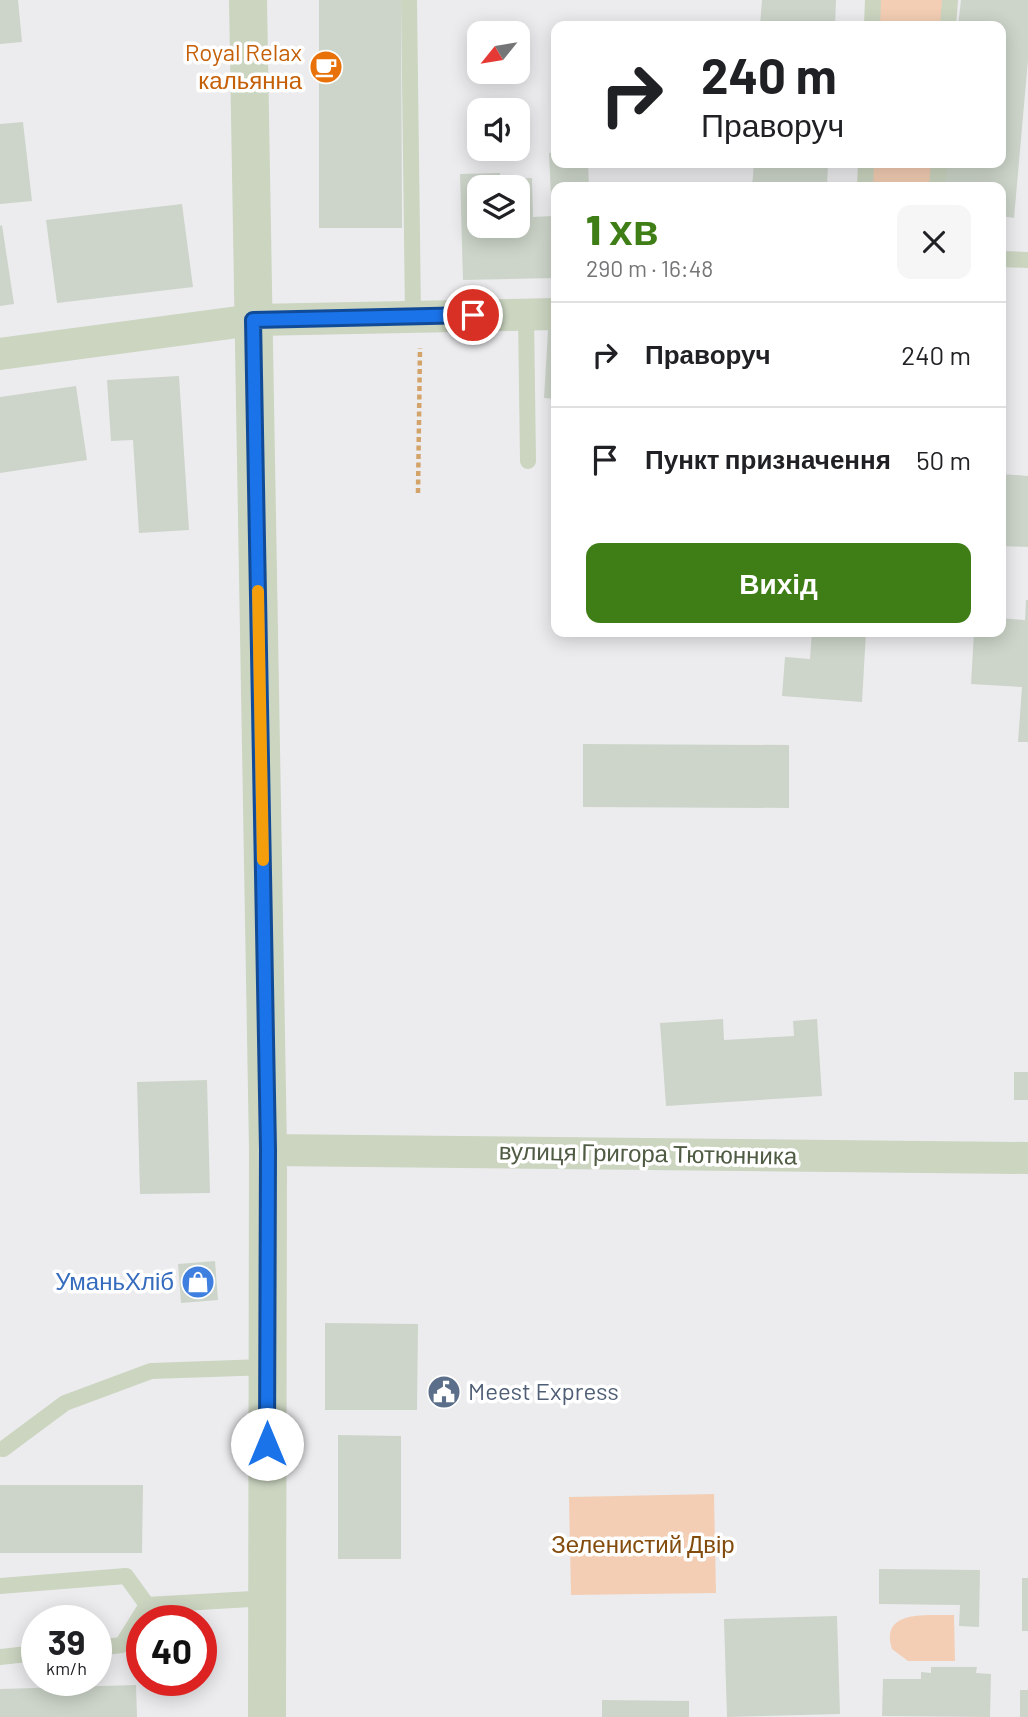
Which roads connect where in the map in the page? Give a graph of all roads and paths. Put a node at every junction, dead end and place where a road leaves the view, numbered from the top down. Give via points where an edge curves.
1 (248, 0) edge
2 (410, 0) edge
3 (873, 0) edge
4 (950, 0) edge
5 (872, 21) edge
6 (948, 21) edge
7 (1006, 259) edge
8 (1028, 260) edge
9 (541, 315) edge
10 (417, 316) junction
11 (253, 320) junction
12 (0, 354) edge
13 (528, 461) dead end
14 (418, 493) dead end
15 (268, 1150) junction
16 (1028, 1158) edge
17 (267, 1367) junction
18 (3, 1449) dead end
19 (0, 1587) edge
20 (267, 1598) junction
21 (146, 1605) joint
22 (126, 1638) edge
23 (112, 1646) edge
24 (21, 1655) edge
25 (0, 1657) edge
26 (267, 1717) edge

1 - 11 street
2 - 10 lane
3 - 5 lane
4 - 6 lane
7 - 8 lane
9 - 10 street
9 - 13 lane
10 - 11 street
10 - 14 path
11 - 12 street
11 - 15 street
15 - 16 street, вулиця Григора Тютюнника
15 - 17 street
17 - 18 lane via 151,1371 65,1403
17 - 20 street
19 - 21 lane via 125,1576
20 - 21 lane
20 - 26 street
22 - 23 lane via 122,1645
24 - 25 lane

